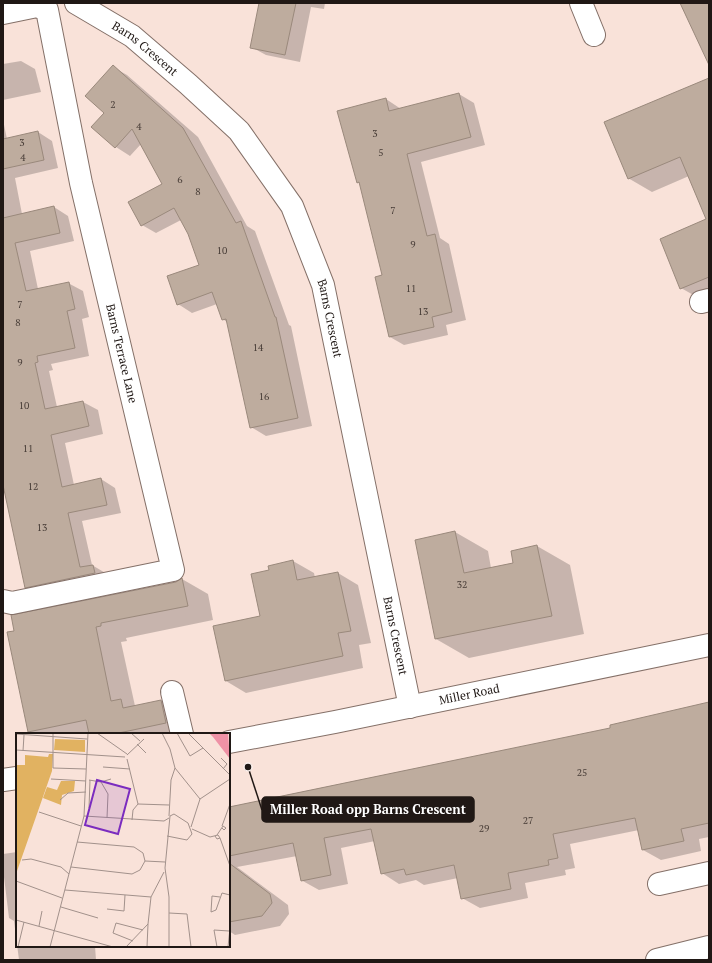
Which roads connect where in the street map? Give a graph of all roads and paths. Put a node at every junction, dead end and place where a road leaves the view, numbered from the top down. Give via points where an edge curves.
1 (76, 3) edge
2 (581, 3) edge
3 (99, 9) edge
4 (3, 13) edge
5 (594, 35) dead end
6 (3, 600) edge
7 (709, 645) edge
8 (172, 692) dead end
9 (410, 707) junction
10 (182, 733) edge
11 (230, 742) edge
12 (16, 778) edge
13 (3, 780) edge
14 (709, 873) edge
15 (659, 884) dead end
16 (709, 947) edge
17 (657, 960) edge

1 - 3 street, Barns Crescent
2 - 5 street
3 - 9 street, Barns Crescent via 239,131 292,206 323,285
4 - 6 street, Barns Terrace Lane via 37,6 47,10 81,183 173,570 12,603
7 - 9 street, Miller Road
8 - 10 street
9 - 11 street, Miller Road
12 - 13 street
14 - 15 street
16 - 17 street

